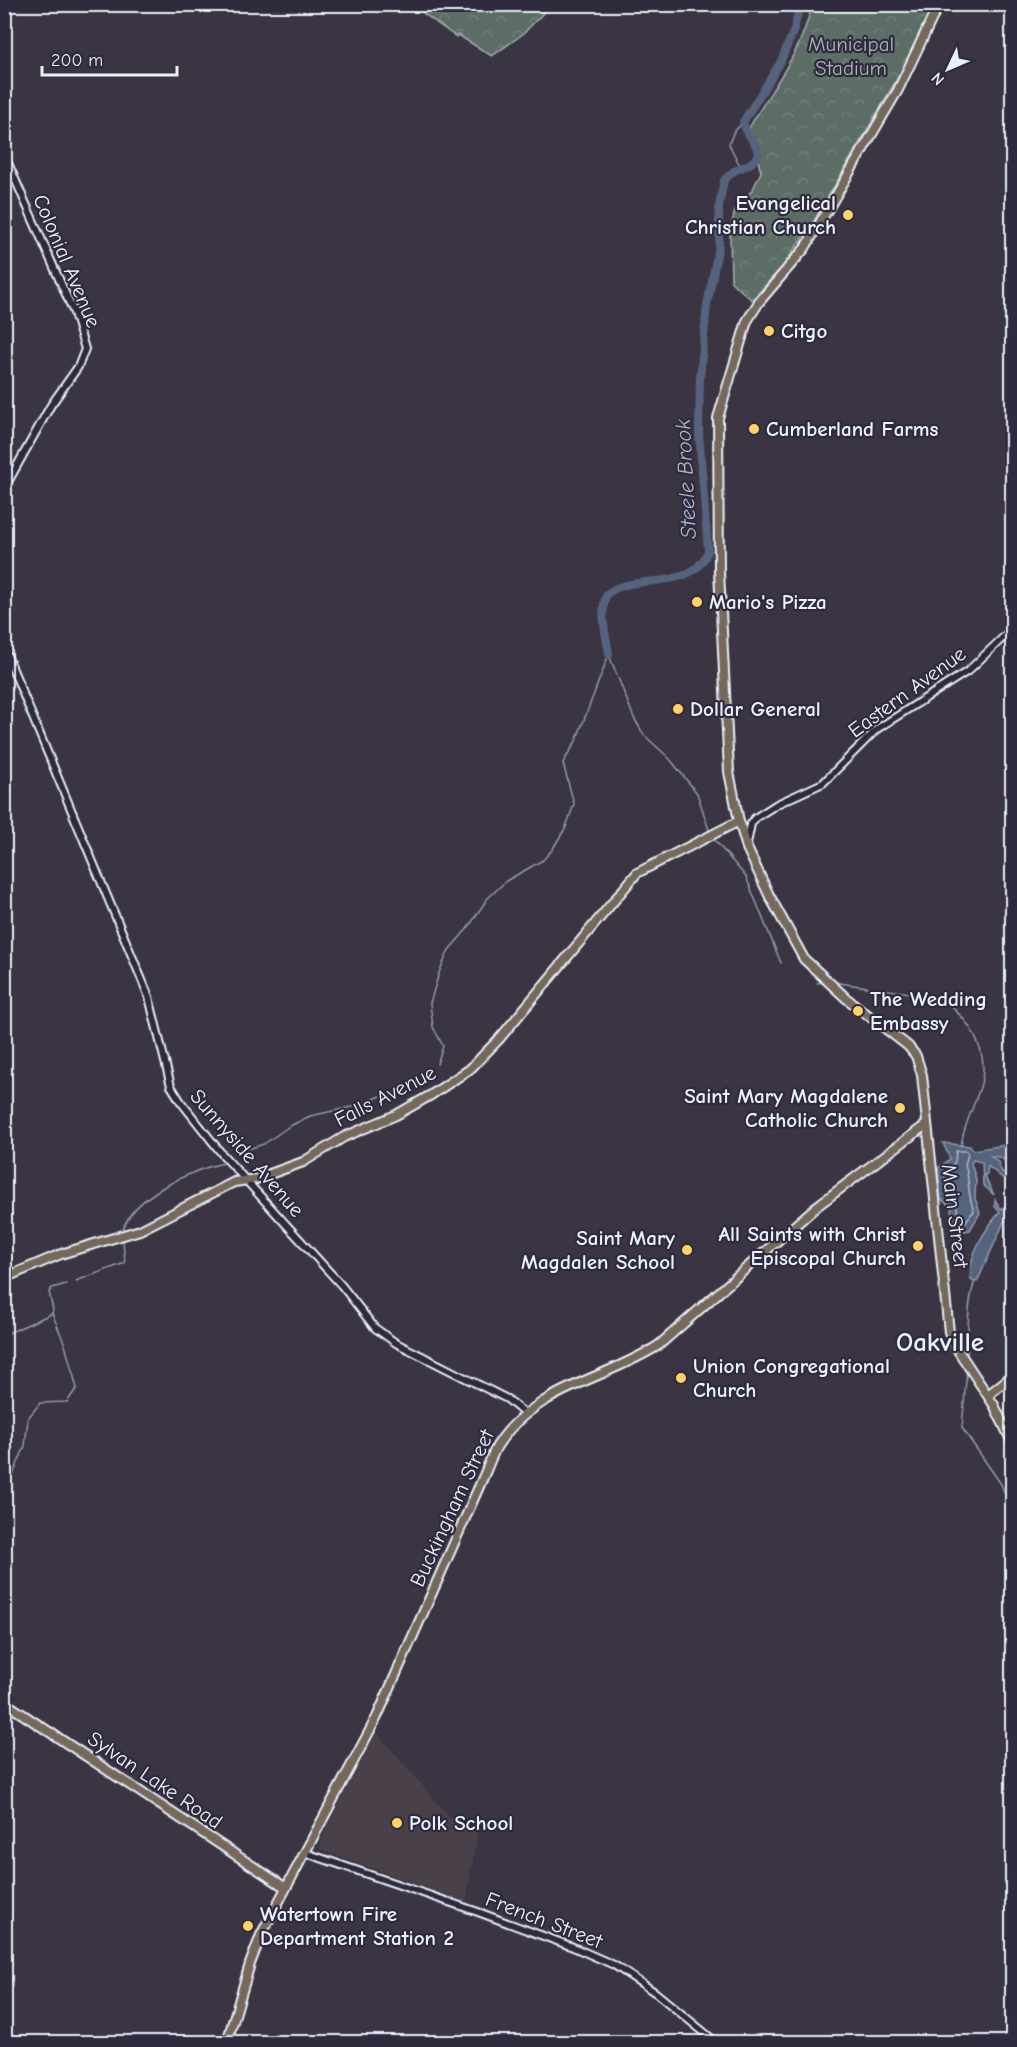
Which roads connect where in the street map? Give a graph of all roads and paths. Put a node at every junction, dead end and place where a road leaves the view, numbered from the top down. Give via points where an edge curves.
1 (939, 4) edge
2 (4, 154) edge
3 (4, 489) edge
4 (1012, 629) edge
5 (4, 648) edge
6 (739, 821) junction
7 (747, 848) junction
8 (927, 1124) junction
9 (247, 1180) junction
10 (4, 1278) edge
11 (1012, 1376) edge
12 (988, 1395) junction
13 (525, 1414) junction
14 (1012, 1442) edge
15 (4, 1702) edge
16 (306, 1853) junction
17 (286, 1888) junction
18 (227, 2043) edge
19 (716, 2043) edge

1 - 6 main road, Main Street via 898,90 806,248 747,321 718,418 719,571 729,772
2 - 3 street, Colonial Avenue via 84,339 84,356 51,405
4 - 7 street, Eastern Avenue via 961,675 877,729 824,783 755,818
5 - 9 street, Sunnyside Avenue via 149,996 171,1086 205,1134
6 - 7 main road, Main Street
6 - 9 main road, Falls Avenue via 637,873 470,1069 396,1115 344,1137 303,1162
7 - 8 main road, Main Street via 800,953 832,987 916,1056 922,1074
8 - 12 main road, Main Street via 948,1326
8 - 13 main road, Buckingham Street via 819,1204 659,1345 634,1361 549,1396
9 - 10 main road, Falls Avenue via 234,1182 140,1230 60,1254
9 - 13 street, Sunnyside Avenue via 375,1328 396,1343 507,1399
11 - 12 main road
12 - 14 main road, Main Street
13 - 16 main road, Buckingham Street via 497,1446 377,1717
15 - 17 main road, Sylvan Lake Road
16 - 17 main road, Buckingham Street
16 - 19 street, French Street via 478,1912 614,1965 656,1993
17 - 18 main road, Buckingham Street via 250,1964

